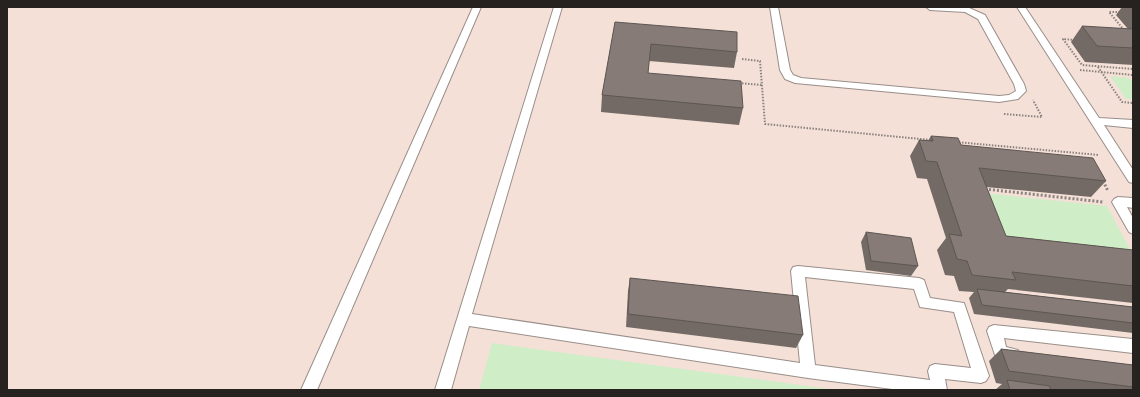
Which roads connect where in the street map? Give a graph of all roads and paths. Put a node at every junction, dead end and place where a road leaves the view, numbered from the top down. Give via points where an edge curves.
1 (477, 7) edge
2 (558, 7) edge
3 (774, 7) edge
4 (930, 7) edge
5 (1021, 7) edge
6 (1121, 12) dead end
7 (1128, 35) edge
8 (1079, 40) dead end
9 (742, 59) dead end
10 (1098, 66) junction
11 (1061, 68) junction
12 (1133, 69) edge
13 (1102, 72) junction
14 (1133, 75) edge
15 (733, 82) edge
16 (762, 85) junction
17 (1133, 103) edge
18 (1095, 121) junction
19 (1133, 124) edge
20 (939, 140) edge
21 (954, 142) edge
22 (1088, 154) junction
23 (1118, 156) junction
24 (1092, 160) edge
25 (1102, 179) edge
26 (1133, 179) edge
27 (983, 188) edge
28 (1112, 198) dead end
29 (1107, 203) dead end
30 (1133, 203) edge
31 (1133, 229) edge
32 (464, 319) junction
33 (1133, 346) edge
34 (1024, 356) edge
35 (808, 371) junction
36 (309, 390) edge
37 (443, 390) edge

1 - 36 lane
2 - 32 lane
3 - 4 lane via 784,70 799,81 999,98 1011,98 1021,92 982,17 967,10
5 - 11 lane
6 - 7 path via 1109,12
8 - 10 path via 1063,39 1082,65
9 - 16 path via 760,61
10 - 12 path
10 - 13 path
11 - 13 path
11 - 18 lane
13 - 14 path
13 - 17 path via 1122,102
15 - 16 path
16 - 20 path via 765,124
18 - 19 lane
18 - 23 lane
21 - 22 path
22 - 23 path
22 - 24 path
23 - 26 lane
25 - 28 path
27 - 29 path
30 - 31 lane via 1118,202
32 - 35 lane
32 - 37 lane
33 - 34 lane via 994,331 1001,353
35 - 35 lane via 940,388 936,371 981,376 959,307 925,303 919,284 798,271

